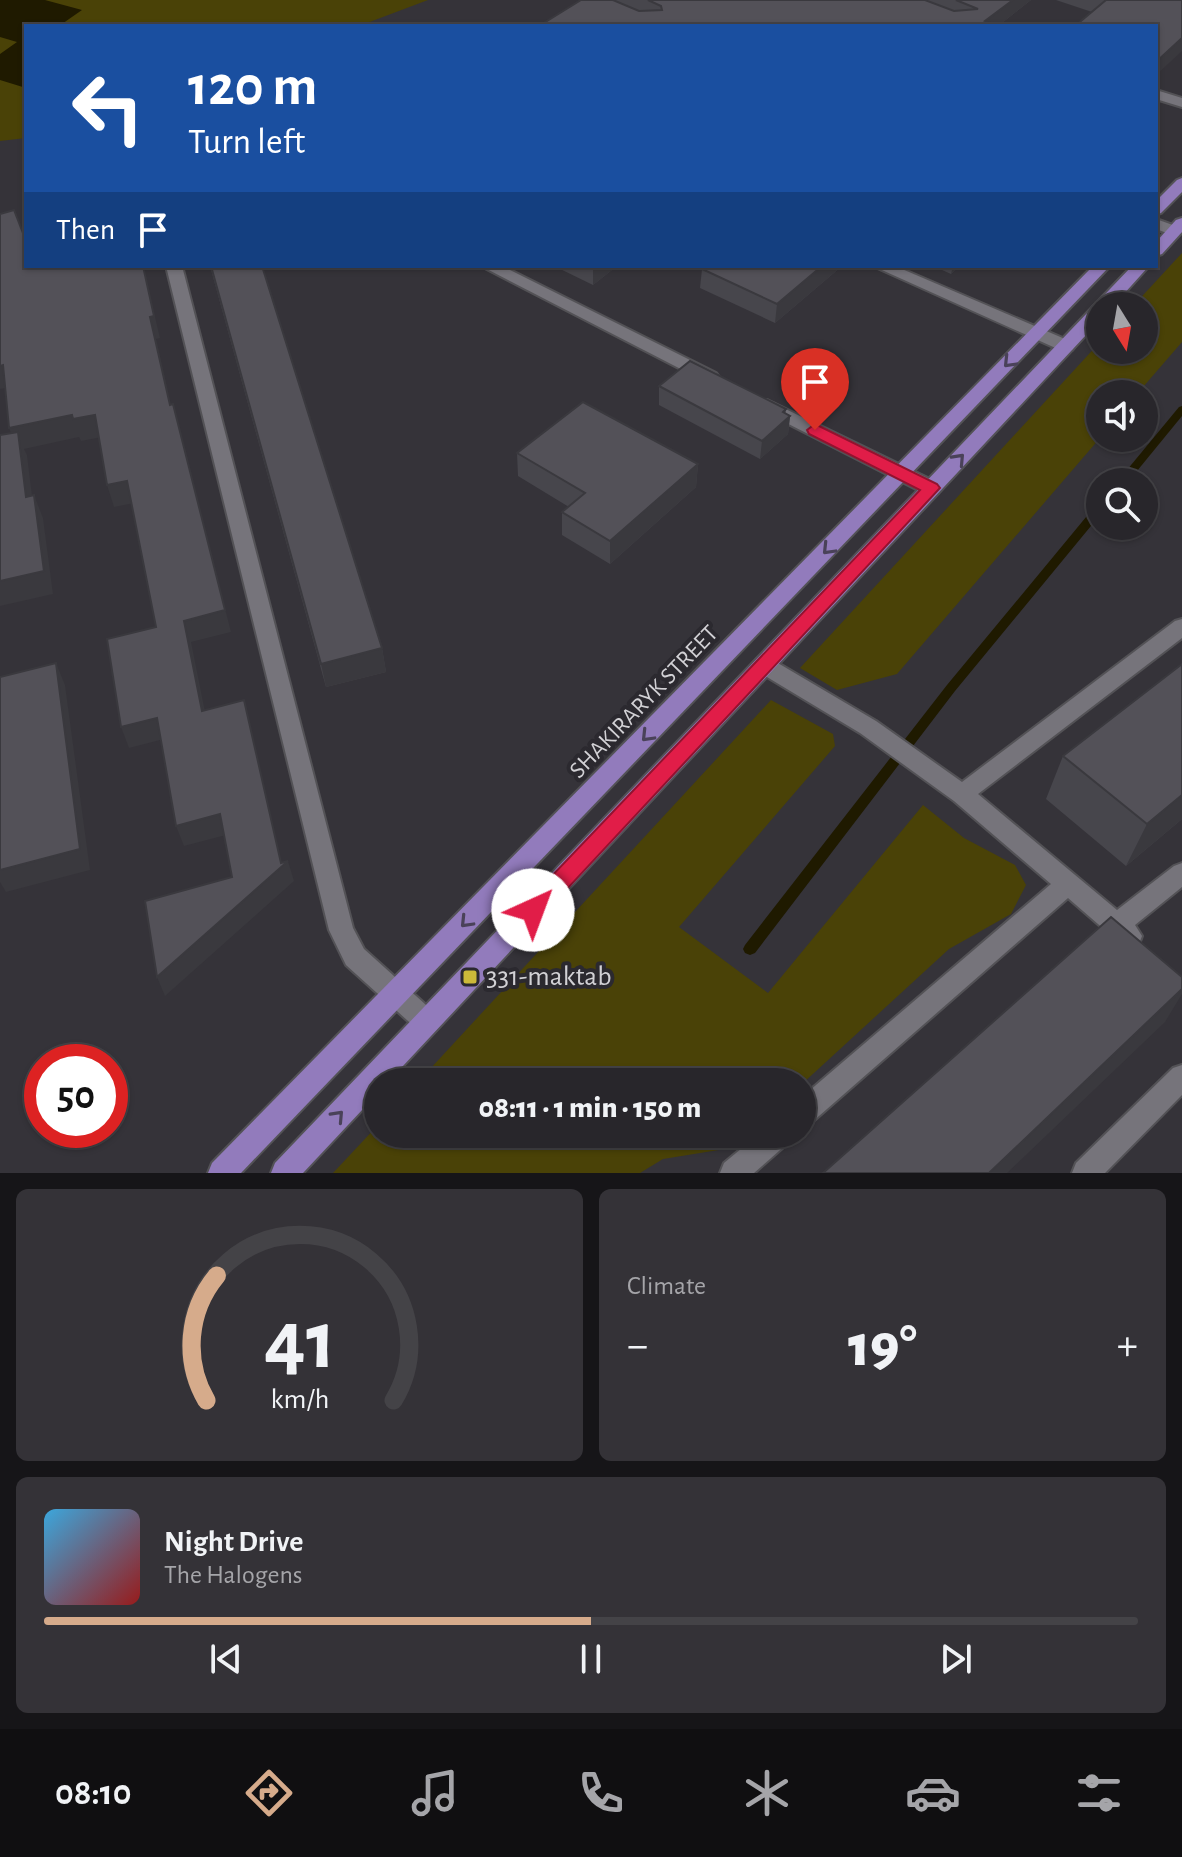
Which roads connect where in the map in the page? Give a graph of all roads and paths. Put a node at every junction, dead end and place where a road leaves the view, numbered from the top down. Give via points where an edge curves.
1 (1158, 95) edge
2 (1182, 103) edge
3 (1182, 183) edge
4 (1158, 208) edge
5 (1158, 224) edge
6 (1178, 227) edge
7 (1158, 249) edge
8 (175, 268) edge
9 (493, 268) edge
10 (886, 268) edge
11 (1100, 268) edge
12 (1139, 268) edge
13 (1117, 292) edge
14 (1086, 325) edge
15 (1036, 334) junction
16 (1066, 346) junction
17 (729, 387) edge
18 (757, 401) edge
19 (901, 473) junction
20 (931, 488) junction
21 (1182, 627) edge
22 (764, 665) junction
23 (962, 794) junction
24 (1182, 873) edge
25 (1069, 883) junction
26 (1117, 925) junction
27 (1150, 954) edge
28 (397, 993) junction
29 (427, 1022) junction
30 (1182, 1077) edge
31 (816, 1102) edge
32 (763, 1148) edge
33 (222, 1173) edge
34 (285, 1173) edge
35 (734, 1173) edge
36 (1086, 1173) edge

1 - 2 street
3 - 4 main road
5 - 6 street
6 - 7 main road
8 - 28 street via 341,930 355,957
9 - 17 street
10 - 15 street
11 - 15 main road, SHAKIRARYK STREET
12 - 13 main road
14 - 16 main road
15 - 16 street
15 -> 19 main road, SHAKIRARYK STREET
20 -> 16 main road
18 - 19 street
19 - 20 street
19 -> 28 main road, SHAKIRARYK STREET
20 - 22 main road
21 - 23 street
22 - 23 street via 868,727
22 - 29 main road
23 - 25 street
24 - 26 street
25 - 26 street
25 - 31 street
26 - 27 street
28 - 29 street
28 - 33 main road, SHAKIRARYK STREET
34 -> 29 main road
30 - 36 street
32 - 35 street

